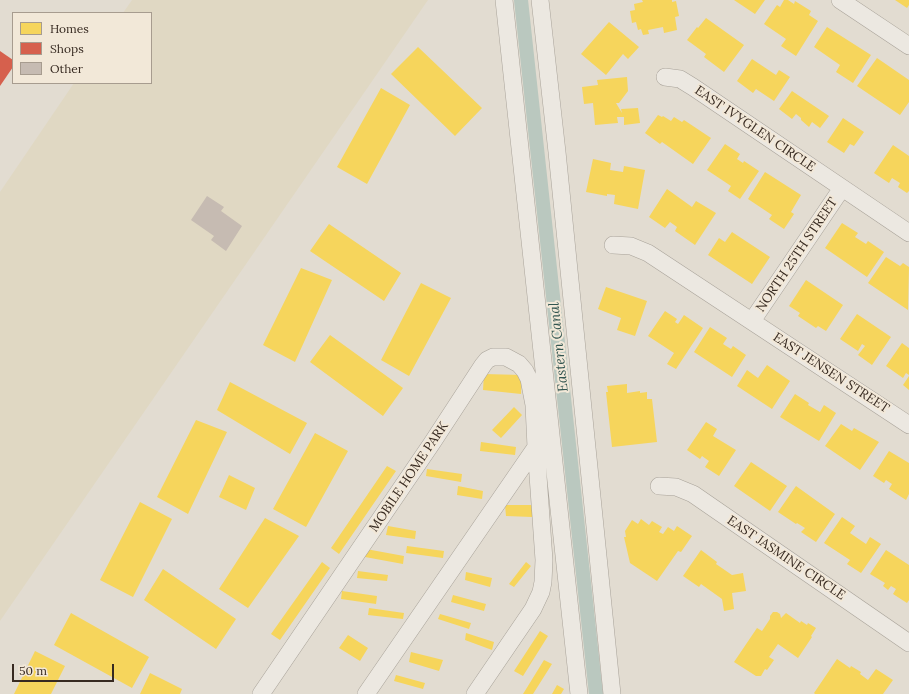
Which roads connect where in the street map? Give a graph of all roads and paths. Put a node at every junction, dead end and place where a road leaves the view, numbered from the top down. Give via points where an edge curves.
1 (504, 0) edge
2 (540, 0) edge
3 (840, 0) edge
4 (909, 46) edge
5 (665, 77) dead end
6 (842, 188) junction
7 (909, 233) edge
8 (613, 245) dead end
9 (752, 321) junction
10 (909, 425) edge
11 (536, 447) junction
12 (659, 486) dead end
13 (909, 643) edge
14 (261, 694) edge
15 (366, 694) edge
16 (475, 694) edge
17 (579, 694) edge
18 (612, 694) edge

1 - 17 street
2 - 18 street
3 - 4 street
5 - 6 street, EAST IVYGLEN CIRCLE via 680,79
6 - 7 street, EAST IVYGLEN CIRCLE
6 - 9 street, NORTH 25TH STREET
8 - 9 street, EAST JENSEN STREET via 632,246 648,253
9 - 10 street, EAST JENSEN STREET
11 - 14 street, MOBILE HOME PARK via 534,405 529,378 519,364 506,356 493,357 470,383
11 - 15 street
11 - 16 street, MOBILE HOME PARK via 544,566 541,592 533,609
12 - 13 street, EAST JASMINE CIRCLE via 676,487 693,494

